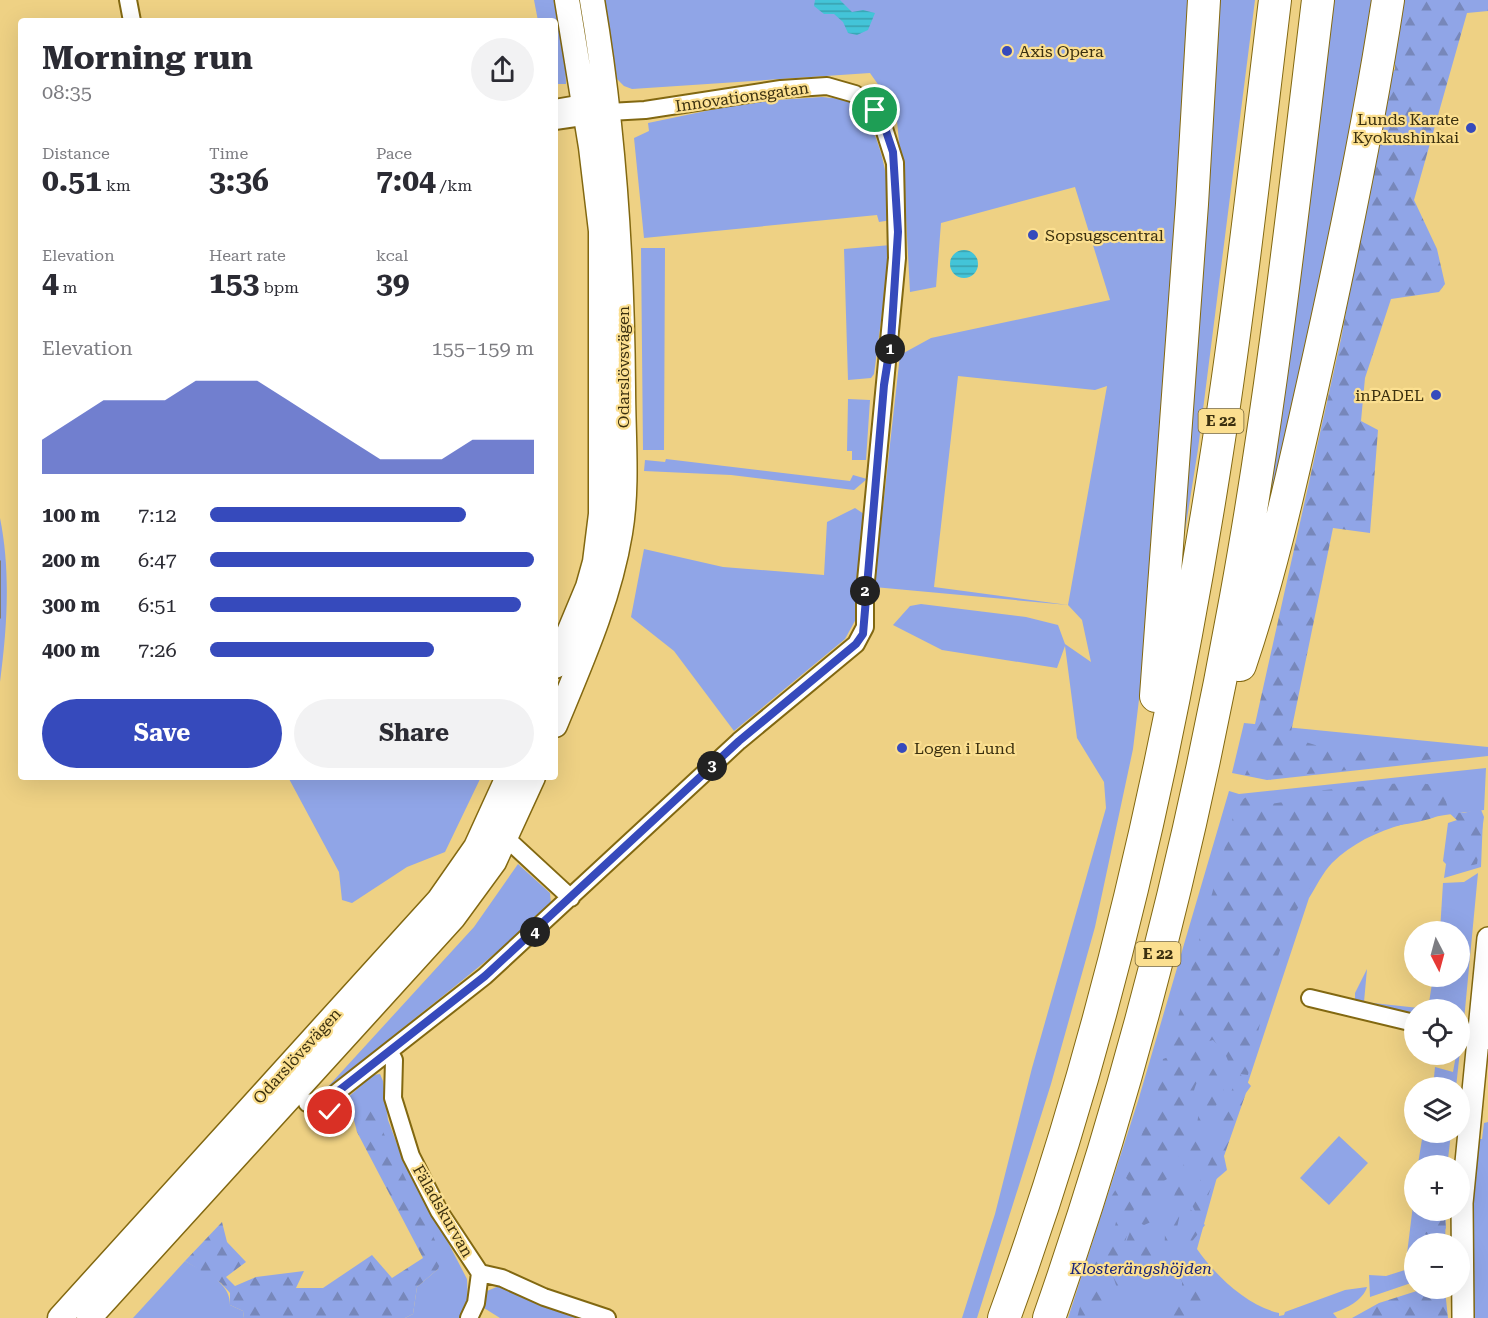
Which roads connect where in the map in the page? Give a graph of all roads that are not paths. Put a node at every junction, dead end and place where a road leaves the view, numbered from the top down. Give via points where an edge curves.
1 (128, 0) edge
2 (567, 0) edge
3 (592, 0) edge
4 (1204, 0) edge
5 (1275, 0) edge
6 (1318, 0) edge
7 (1388, 0) edge
8 (131, 18) edge
9 (558, 108) edge
10 (593, 111) junction
11 (558, 120) edge
12 (558, 659) edge
13 (558, 718) edge
14 (507, 780) edge
15 (531, 780) edge
16 (1197, 794) junction
17 (496, 834) junction
18 (1143, 838) junction
19 (571, 897) junction
20 (1488, 938) edge
21 (1310, 998) dead end
22 (1404, 1021) edge
23 (1475, 1037) edge
24 (390, 1052) junction
25 (307, 1103) dead end
26 (480, 1273) junction
27 (60, 1318) edge
28 (89, 1318) edge
29 (469, 1318) edge
30 (607, 1318) edge
31 (1004, 1318) edge
32 (1049, 1318) edge
33 (1463, 1318) edge

1 - 8 street
2 - 10 main road, Odarslövsvägen
3 - 10 main road, Odarslövsvägen
4 - 18 highway via 1170,515
5 - 18 highway, E 22 via 1215,469 1184,648
6 - 16 highway, E 22 via 1258,471
7 - 16 highway via 1371,114 1279,534 1260,607
9 - 10 street
10 - 11 street
10 - 12 main road, Odarslövsvägen via 601,231 601,514 588,587
10 - 13 main road, Odarslövsvägen via 623,282 620,530 607,592
10 - 19 street, Innovationsgatan via 645,110 781,89 827,86 855,94 875,110 882,122 895,163 898,232 865,627 856,644 739,741
14 - 17 main road, Odarslövsvägen
15 - 17 main road, Odarslövsvägen
16 - 32 highway, E 22 via 1148,995
17 - 19 street
17 - 27 main road, Odarslövsvägen
17 - 28 main road, Odarslövsvägen via 488,871 453,918
18 - 31 highway, E 22 via 1085,1062
19 - 24 street via 485,976
20 - 23 street
21 - 22 street
23 - 33 street via 1462,1203
24 - 25 street via 328,1106
24 - 26 street, Fäladskurvan via 394,1060 393,1098 411,1156 439,1211
26 - 29 street via 476,1303
26 - 30 street, Fäladskurvan

